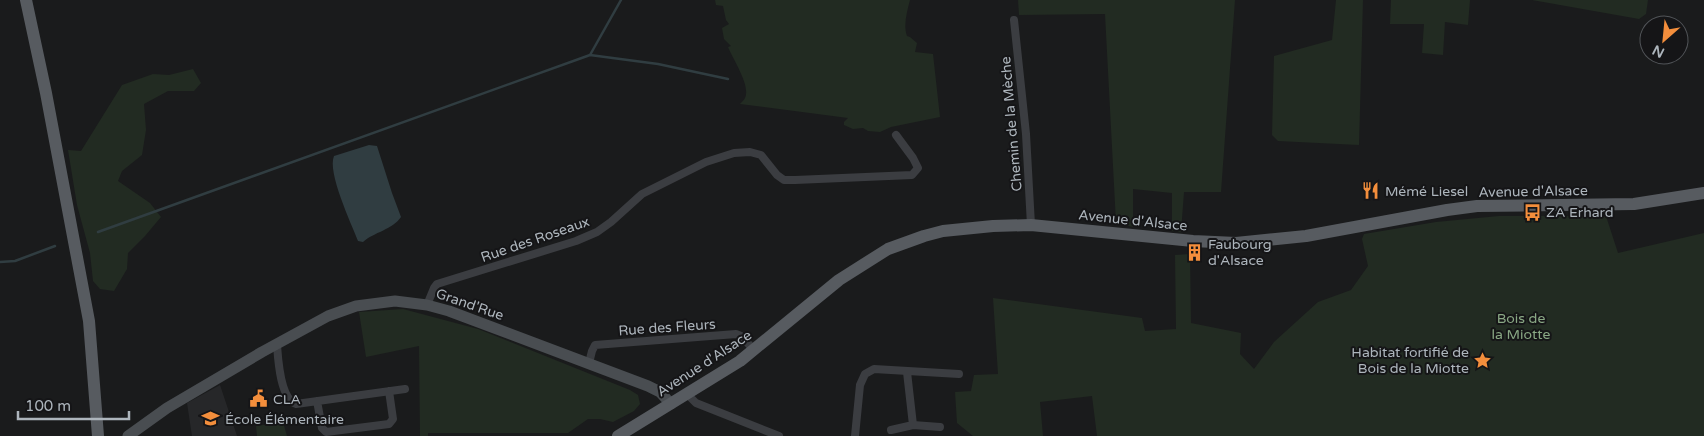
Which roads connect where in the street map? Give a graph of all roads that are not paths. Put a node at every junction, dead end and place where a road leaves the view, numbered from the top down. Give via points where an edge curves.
1 (26, 0) edge
2 (1014, 20) dead end
3 (896, 135) dead end
4 (1704, 193) edge
5 (1032, 225) junction
6 (427, 305) junction
7 (276, 345) junction
8 (754, 350) junction
9 (589, 364) junction
10 (908, 372) junction
11 (959, 374) dead end
12 (405, 389) dead end
13 (390, 391) junction
14 (687, 394) junction
15 (317, 401) junction
16 (671, 404) junction
17 (913, 425) junction
18 (940, 427) dead end
19 (892, 430) dead end
20 (98, 436) edge
21 (128, 436) edge
22 (618, 436) edge
23 (779, 436) edge
24 (855, 436) edge

1 - 20 main road via 89,321
2 - 5 street, Chemin de la Mèche
3 - 6 street, Rue des Roseaux via 918,168 912,175 784,180 761,155 734,153 706,162 642,194 597,232 437,284
4 - 5 main road, Avenue d'Alsace via 1634,204 1477,206 1306,236 1236,243
5 - 8 main road, Avenue d'Alsace via 958,229 924,236 888,249 839,280
6 - 7 street, Grand'Rue via 395,301 356,306 328,316
6 - 9 street, Grand'Rue
7 - 15 street via 278,367 290,400 296,404
7 - 21 street, Grand'Rue via 167,408
8 - 9 street, Rue des Fleurs via 736,334 595,346
8 - 14 main road, Avenue d'Alsace
9 - 16 street, Grand'Rue via 648,386 660,392
10 - 11 street
10 - 17 street
10 - 24 street via 874,369 865,374 860,385
12 - 13 street
13 - 15 street
13 - 15 street via 393,419 389,424 326,432 322,428
14 - 16 main road, Avenue d'Alsace
14 - 23 street via 696,403
16 - 22 main road, Avenue d'Alsace
17 - 18 street
17 - 19 street

